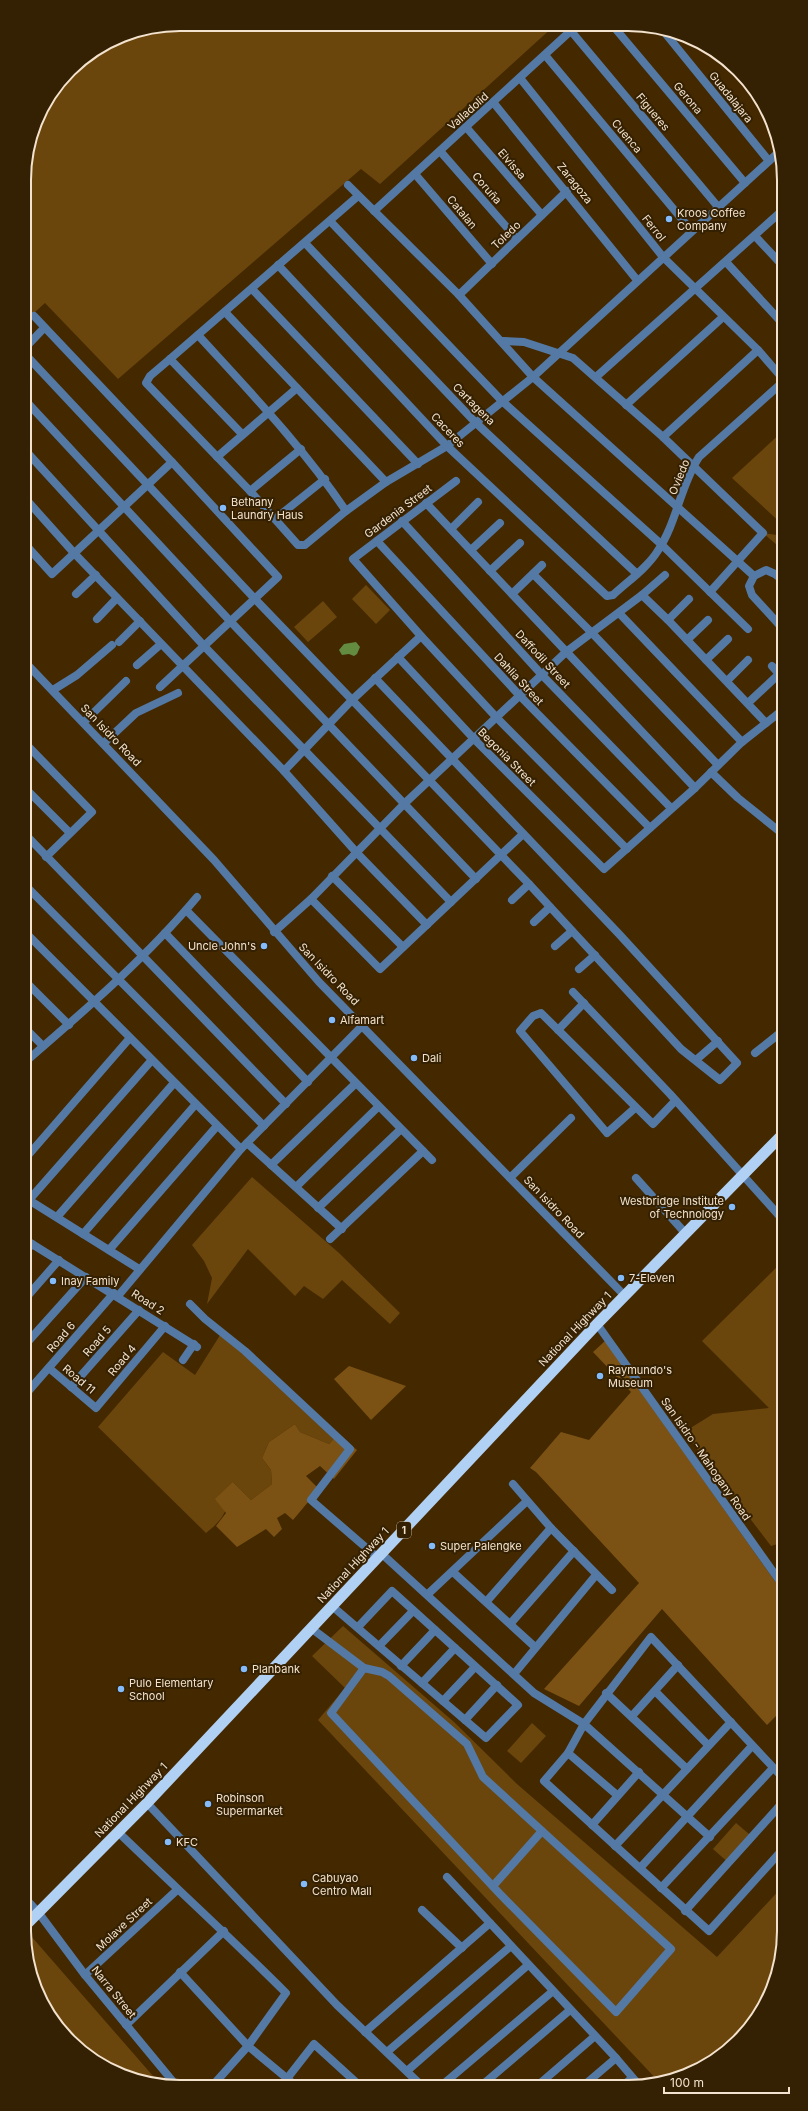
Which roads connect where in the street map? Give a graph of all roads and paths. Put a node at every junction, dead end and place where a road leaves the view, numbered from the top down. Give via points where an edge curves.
1 (572, 31) edge
2 (576, 31) edge
3 (617, 31) edge
4 (668, 37) edge
5 (545, 55) junction
6 (520, 78) junction
7 (493, 102) junction
8 (466, 127) junction
9 (440, 151) junction
10 (775, 156) edge
11 (769, 161) junction
12 (415, 174) junction
13 (745, 183) junction
14 (348, 185) dead end
15 (567, 191) junction
16 (358, 196) junction
17 (718, 208) junction
18 (374, 211) junction
19 (542, 215) junction
20 (777, 215) edge
21 (330, 221) junction
22 (692, 230) junction
23 (754, 236) junction
24 (517, 239) junction
25 (305, 243) junction
26 (663, 256) junction
27 (777, 260) edge
28 (726, 262) junction
29 (492, 264) junction
30 (278, 266) junction
31 (637, 280) junction
32 (694, 288) junction
33 (252, 289) junction
34 (459, 295) junction
35 (224, 312) junction
36 (34, 316) dead end
37 (723, 317) junction
38 (777, 317) edge
39 (44, 328) junction
40 (198, 335) junction
41 (503, 341) junction
42 (31, 342) edge
43 (758, 350) junction
44 (561, 352) junction
45 (170, 359) junction
46 (31, 360) edge
47 (777, 373) edge
48 (533, 377) junction
49 (596, 377) junction
50 (777, 387) edge
51 (297, 388) junction
52 (502, 401) junction
53 (626, 405) junction
54 (31, 407) edge
55 (269, 412) junction
56 (475, 422) junction
57 (242, 434) junction
58 (663, 437) junction
59 (447, 446) junction
60 (301, 449) junction
61 (31, 456) edge
62 (217, 457) junction
63 (172, 462) junction
64 (418, 464) junction
65 (693, 467) junction
66 (325, 479) junction
67 (456, 481) dead end
68 (386, 482) junction
69 (148, 484) junction
70 (250, 491) junction
71 (478, 502) dead end
72 (426, 503) junction
73 (31, 505) edge
74 (124, 507) junction
75 (679, 507) junction
76 (346, 511) junction
77 (275, 519) junction
78 (402, 521) junction
79 (500, 523) dead end
80 (451, 529) junction
81 (100, 530) junction
82 (377, 541) junction
83 (520, 544) dead end
84 (662, 545) junction
85 (471, 550) junction
86 (31, 551) edge
87 (74, 553) junction
88 (737, 561) junction
89 (542, 565) dead end
90 (490, 571) junction
91 (532, 574) junction
92 (637, 574) junction
93 (96, 575) junction
94 (665, 575) dead end
95 (754, 576) junction
96 (777, 576) edge
97 (710, 592) junction
98 (76, 594) dead end
99 (512, 594) junction
100 (613, 595) joint
101 (642, 595) junction
102 (117, 598) junction
103 (255, 599) junction
104 (689, 599) dead end
105 (620, 613) junction
106 (97, 618) dead end
107 (668, 620) junction
108 (708, 620) dead end
109 (140, 621) junction
110 (230, 621) junction
111 (777, 622) edge
112 (748, 629) dead end
113 (592, 633) junction
114 (421, 636) junction
115 (728, 639) dead end
116 (687, 640) junction
117 (161, 644) junction
118 (205, 646) junction
119 (566, 652) junction
120 (398, 657) junction
121 (706, 660) junction
122 (748, 660) dead end
123 (137, 665) dead end
124 (772, 666) dead end
125 (183, 667) junction
126 (31, 668) edge
127 (777, 672) edge
128 (542, 675) junction
129 (777, 676) edge
130 (375, 678) junction
131 (727, 681) junction
132 (126, 682) dead end
133 (160, 687) dead end
134 (53, 690) junction
135 (178, 693) dead end
136 (520, 696) junction
137 (352, 700) junction
138 (748, 703) junction
139 (777, 714) edge
140 (497, 718) junction
141 (84, 722) junction
142 (329, 723) junction
143 (766, 723) junction
144 (475, 740) junction
145 (742, 742) junction
146 (104, 743) junction
147 (31, 749) edge
148 (305, 750) junction
149 (454, 759) junction
150 (718, 765) junction
151 (284, 771) junction
152 (711, 772) junction
153 (430, 782) junction
154 (695, 788) junction
155 (31, 794) edge
156 (404, 804) junction
157 (671, 808) junction
158 (650, 828) junction
159 (382, 829) junction
160 (777, 829) edge
161 (70, 833) junction
162 (523, 834) junction
163 (31, 841) edge
164 (627, 849) junction
165 (356, 853) junction
166 (500, 856) junction
167 (46, 857) junction
168 (332, 876) junction
169 (476, 879) junction
170 (529, 884) junction
171 (31, 891) edge
172 (197, 897) dead end
173 (311, 899) junction
174 (512, 900) dead end
175 (451, 902) junction
176 (550, 907) junction
177 (186, 910) junction
178 (534, 922) dead end
179 (427, 924) junction
180 (572, 931) junction
181 (274, 932) junction
182 (165, 933) junction
183 (31, 938) edge
184 (555, 946) dead end
185 (403, 947) junction
186 (142, 955) junction
187 (595, 955) junction
188 (579, 969) dead end
189 (117, 979) junction
190 (31, 987) edge
191 (573, 992) dead end
192 (94, 1002) junction
193 (584, 1003) junction
194 (69, 1025) junction
195 (363, 1025) junction
196 (558, 1030) junction
197 (31, 1034) edge
198 (777, 1035) edge
199 (129, 1038) junction
200 (718, 1041) junction
201 (44, 1046) junction
202 (754, 1053) dead end
203 (31, 1057) edge
204 (331, 1059) junction
205 (696, 1060) junction
206 (151, 1061) junction
207 (308, 1082) junction
208 (174, 1083) junction
209 (355, 1084) junction
210 (675, 1101) junction
211 (286, 1104) junction
212 (196, 1105) junction
213 (378, 1107) junction
214 (635, 1108) junction
215 (571, 1118) dead end
216 (218, 1126) junction
217 (264, 1126) junction
218 (400, 1130) junction
219 (777, 1140) edge
220 (247, 1143) junction
221 (241, 1150) junction
222 (423, 1151) junction
223 (31, 1152) edge
224 (432, 1160) dead end
225 (271, 1165) junction
226 (743, 1174) junction
227 (510, 1178) junction
228 (636, 1178) dead end
229 (296, 1187) junction
230 (31, 1195) edge
231 (31, 1201) edge
232 (318, 1208) junction
233 (777, 1213) edge
234 (57, 1217) junction
235 (342, 1229) junction
236 (83, 1234) junction
237 (686, 1234) junction
238 (330, 1239) dead end
239 (32, 1244) edge
240 (109, 1250) junction
241 (59, 1260) junction
242 (139, 1269) junction
243 (86, 1277) junction
244 (31, 1292) edge
245 (116, 1294) junction
246 (625, 1296) junction
247 (190, 1304) dead end
248 (139, 1310) junction
249 (597, 1324) junction
250 (165, 1326) junction
251 (31, 1338) edge
252 (183, 1360) dead end
253 (49, 1368) junction
254 (31, 1388) edge
255 (71, 1388) junction
256 (96, 1408) joint
257 (513, 1484) dead end
258 (527, 1501) junction
259 (551, 1528) junction
260 (574, 1551) junction
261 (380, 1556) junction
262 (453, 1572) junction
263 (596, 1576) junction
264 (777, 1577) edge
265 (612, 1590) dead end
266 (428, 1594) junction
267 (487, 1601) junction
268 (332, 1606) junction
269 (413, 1611) junction
270 (511, 1623) junction
271 (358, 1627) junction
272 (311, 1628) junction
273 (435, 1630) junction
274 (380, 1646) junction
275 (535, 1647) junction
276 (455, 1648) junction
277 (678, 1665) junction
278 (401, 1666) junction
279 (475, 1667) junction
280 (364, 1668) junction
281 (514, 1674) junction
282 (422, 1683) junction
283 (498, 1685) junction
284 (656, 1692) junction
285 (606, 1693) junction
286 (443, 1701) junction
287 (632, 1716) junction
288 (466, 1720) junction
289 (731, 1722) junction
290 (584, 1724) junction
291 (708, 1745) junction
292 (752, 1746) junction
293 (568, 1753) junction
294 (774, 1768) junction
295 (687, 1769) junction
296 (777, 1771) edge
297 (639, 1772) junction
298 (663, 1793) junction
299 (617, 1796) junction
300 (147, 1803) junction
301 (777, 1809) edge
302 (688, 1816) junction
303 (592, 1824) junction
304 (542, 1831) junction
305 (118, 1832) junction
306 (710, 1836) junction
307 (615, 1846) junction
308 (777, 1856) edge
309 (640, 1868) junction
310 (447, 1877) dead end
311 (493, 1886) junction
312 (661, 1888) junction
313 (177, 1890) junction
314 (31, 1904) edge
315 (422, 1910) dead end
316 (685, 1911) junction
317 (38, 1912) junction
318 (31, 1920) edge
319 (490, 1924) junction
320 (224, 1932) junction
321 (512, 1946) junction
322 (462, 1948) junction
323 (528, 1965) junction
324 (180, 1972) junction
325 (85, 1975) junction
326 (553, 1991) junction
327 (570, 2010) junction
328 (126, 2024) junction
329 (365, 2032) junction
330 (595, 2036) junction
331 (248, 2046) junction
332 (387, 2052) junction
333 (616, 2058) junction
334 (407, 2071) junction
335 (287, 2077) junction
336 (632, 2078) edge
337 (172, 2080) edge
338 (218, 2080) edge
339 (285, 2080) edge
340 (290, 2080) edge
341 (354, 2080) edge
342 (416, 2080) edge
343 (448, 2080) edge
344 (488, 2080) edge
345 (544, 2080) edge
346 (590, 2080) edge

1 - 5 street, Valladolid
2 - 17 street, Figueres
3 - 13 street, Gerona
4 - 11 street, Guadalajara
5 - 6 street, Valladolid
5 - 22 street, Cuenca
6 - 7 street, Valladolid
6 - 26 street, Ferrol
7 - 8 street, Valladolid
7 - 15 street, Zaragoza
8 - 9 street, Valladolid
8 - 19 street, Elvissa
9 - 12 street, Valladolid
9 - 24 street, Coruña
10 - 11 street
11 - 13 street
12 - 18 street, Valladolid
12 - 29 street, Catalan
13 - 17 street
14 - 16 street
15 - 19 street, Toledo
15 - 31 street, Zaragoza
16 - 18 street
16 - 21 street
17 - 22 street
18 - 34 street
19 - 24 street, Toledo
20 - 23 street
21 - 25 street
21 - 52 street
22 - 26 street
23 - 27 street
23 - 28 street
24 - 29 street, Toledo
25 - 30 street
25 - 56 street, Cartagena
26 - 31 street
26 - 32 street, Ferrol
28 - 32 street
28 - 38 street
29 - 34 street, Toledo
30 - 33 street
30 - 59 street, Caceres
31 - 44 street
32 - 37 street, Ferrol
32 - 49 street
33 - 35 street
33 - 64 street
34 - 41 street
35 - 40 street
35 - 51 street
36 - 39 street
37 - 43 street, Ferrol
37 - 53 street
39 - 42 street
39 - 63 street
40 - 45 street
40 - 55 street
41 - 44 street via 524,342
41 - 48 street
43 - 47 street, Ferrol
43 - 58 street
44 - 48 street
44 - 49 street via 573,358
45 - 57 street
45 - 62 street via 150,376 146,383
46 - 69 street
48 - 52 street
48 - 75 street
49 - 53 street
50 - 65 street, Oviedo via 699,457
51 - 55 street
51 - 68 street
52 - 56 street
52 - 84 street
53 - 58 street
54 - 74 street
55 - 57 street
55 - 60 street
56 - 59 street
56 - 92 street, Cartagena
57 - 62 street
58 - 65 street
59 - 64 street
59 - 100 street, Caceres via 607,596
60 - 66 street
60 - 70 street
61 - 81 street
62 - 70 street
63 - 69 street
63 - 103 street via 278,577
64 - 68 street
65 - 75 street, Oviedo
65 - 88 street via 763,532
66 - 76 street
66 - 77 street
67 - 72 street, Gardenia Street
68 - 76 street
69 - 74 street
69 - 103 street
70 - 77 street
71 - 80 street
72 - 78 street, Gardenia Street
72 - 80 street
73 - 87 street
74 - 81 street
74 - 110 street
75 - 84 street, Oviedo
75 - 88 street
76 - 77 street via 298,546
78 - 82 street, Gardenia Street
78 - 128 street, Daffodil Street
79 - 85 street
80 - 85 street
81 - 87 street
81 - 118 street
82 - 114 street, Gardenia Street via 353,559
82 - 136 street, Dahlia Street
83 - 90 street
84 - 92 street, Oviedo
84 - 97 street
85 - 90 street
86 - 87 street via 52,574
87 - 93 street
88 - 95 street
88 - 97 street
89 - 91 street
90 - 99 street
91 - 99 street
91 - 113 street
92 - 100 street, Oviedo
93 - 98 street
93 - 102 street
94 - 101 street
95 - 96 street via 766,570
95 - 111 street via 749,586 752,595
97 - 112 street
99 - 119 street
101 - 105 street
101 - 107 street
102 - 106 street
102 - 109 street
103 - 110 street
103 - 137 street
104 - 107 street
105 - 113 street
105 - 145 street
107 - 116 street
108 - 116 street
109 - 117 street
109 - 134 street via 77,675
110 - 118 street
110 - 142 street
113 - 119 street
113 - 150 street
114 - 120 street
114 - 140 street
115 - 121 street
116 - 121 street
117 - 123 street
117 - 125 street
118 - 125 street
118 - 148 street
119 - 128 street
119 - 154 street
120 - 130 street
120 - 144 street, Begonia Street
121 - 131 street
122 - 131 street
124 - 127 street
125 - 133 street
125 - 151 street
126 - 134 street, San Isidro Road
128 - 136 street
128 - 157 street, Daffodil Street
129 - 138 street
130 - 137 street
130 - 149 street
131 - 138 street
132 - 141 street
134 - 141 street, San Isidro Road
135 - 146 street via 136,713
136 - 140 street
136 - 158 street, Dahlia Street
137 - 142 street
137 - 153 street
138 - 143 street
139 - 143 street
140 - 144 street
140 - 164 street
141 - 146 street, San Isidro Road
142 - 148 street
142 - 156 street
143 - 145 street
144 - 149 street
144 - 164 street, Begonia Street via 604,869
145 - 150 street
146 - 181 street, San Isidro Road via 214,860
147 - 161 street via 92,812
148 - 151 street
148 - 159 street
149 - 153 street
149 - 162 street
150 - 152 street
151 - 165 street
152 - 154 street
152 - 160 street
153 - 156 street
153 - 166 street
154 - 157 street
155 - 161 street
156 - 159 street
156 - 169 street
157 - 158 street
158 - 164 street
159 - 165 street
159 - 175 street
161 - 167 street
162 - 166 street
162 - 200 street
163 - 167 street
165 - 168 street
165 - 179 street
166 - 169 street
166 - 170 street
167 - 186 street
168 - 173 street
168 - 185 street
169 - 175 street
170 - 174 street
170 - 176 street
171 - 189 street
172 - 177 street
173 - 181 street
173 - 185 street via 380,969
175 - 179 street
176 - 178 street
176 - 180 street
177 - 182 street
177 - 204 street
179 - 185 street
180 - 184 street
180 - 187 street
181 - 195 street, San Isidro Road via 319,982
182 - 186 street
182 - 207 street
183 - 192 street
186 - 189 street
186 - 211 street
187 - 188 street
187 - 205 street via 681,1049
189 - 192 street
189 - 217 street
190 - 194 street
191 - 193 street
192 - 194 street
192 - 199 street
193 - 196 street
193 - 210 street
194 - 201 street
195 - 204 street, Road 6
195 - 227 street, San Isidro Road
196 - 214 street
196 - 214 street via 541,1013 533,1016 520,1031 607,1133
197 - 201 street
198 - 202 street
199 - 206 street
199 - 223 street
200 - 205 street
200 - 205 street via 738,1063 720,1080
201 - 203 street
204 - 207 street, Road 6
204 - 209 street
206 - 208 street
206 - 230 street
207 - 211 street, Road 6
208 - 212 street
208 - 234 street
209 - 213 street
209 - 225 street
210 - 214 street via 653,1124
210 - 226 street
211 - 217 street, Road 6
212 - 216 street
212 - 236 street
213 - 218 street
213 - 229 street
215 - 227 street
216 - 221 street
216 - 240 street
217 - 220 street, Road 6
218 - 222 street
218 - 232 street
219 - 226 highway, National Highway 1 / 1
220 - 221 street, Road 6
220 - 225 street
221 - 242 street, Road 6
222 - 224 street
222 - 235 street
225 - 229 street
226 - 233 street
226 - 237 highway, National Highway 1 / 1
227 - 246 street, San Isidro Road
228 - 237 street
229 - 232 street
231 - 234 street
232 - 235 street
234 - 236 street
235 - 238 street
236 - 240 street
237 - 246 highway, National Highway 1 / 1
239 - 241 street, Road 2
240 - 242 street
241 - 243 street, Road 2
241 - 244 street
242 - 245 street, Road 6
243 - 245 street, Road 2
243 - 251 street
245 - 248 street, Road 2
245 - 253 street, Road 6
246 - 249 highway, National Highway 1 / 1
247 - 261 street via 245,1351 350,1449 311,1500
248 - 250 street, Road 2
248 - 255 street, Road 5
249 - 261 highway, National Highway 1 / 1
249 - 264 street, San Isidro - Mahogany Road
250 - 252 street, Road 2 via 196,1346
250 - 256 street, Road 4
253 - 254 street, Road 6
253 - 255 street, Road 11
255 - 256 street, Road 11
257 - 258 street
258 - 259 street
258 - 262 street
259 - 260 street
259 - 267 street
260 - 263 street
260 - 270 street
261 - 266 street
261 - 268 highway, National Highway 1 / 1
262 - 266 street
262 - 267 street
263 - 265 street
263 - 275 street
266 - 281 street
267 - 270 street
268 - 271 street
268 - 272 highway, National Highway 1 / 1
269 - 271 street via 392,1590
269 - 273 street
269 - 274 street
270 - 275 street
271 - 274 street
272 - 280 street
272 - 300 highway, National Highway 1 / 1
273 - 276 street
273 - 278 street
274 - 278 street
275 - 281 street
276 - 279 street
276 - 282 street
277 - 284 street
277 - 285 street via 651,1637
277 - 289 street
278 - 282 street
279 - 283 street
279 - 286 street
280 - 304 street via 389,1676 467,1744 483,1777
280 - 311 street via 331,1713
281 - 290 street via 534,1693
282 - 286 street
283 - 288 street
283 - 288 street via 518,1705 486,1738
284 - 287 street
284 - 291 street
285 - 287 street
285 - 290 street
286 - 288 street
287 - 295 street
289 - 291 street
289 - 292 street
290 - 293 street
290 - 297 street
291 - 295 street
292 - 294 street
292 - 302 street
293 - 299 street
293 - 303 street via 544,1781
294 - 296 street
294 - 306 street
295 - 298 street
297 - 298 street
297 - 299 street
298 - 302 street
298 - 307 street
299 - 303 street
300 - 305 highway, National Highway 1 / 1
300 - 329 street
301 - 316 street
302 - 306 street
302 - 309 street
303 - 307 street
304 - 311 street
304 - 311 street via 671,1949 616,2012
305 - 313 street
305 - 317 highway, National Highway 1 / 1
306 - 312 street
307 - 309 street
308 - 316 street via 709,1931
309 - 312 street
310 - 319 street
312 - 316 street
313 - 320 street
313 - 325 street, Molave Street
314 - 317 street, Narra Street
315 - 322 street
317 - 318 highway, National Highway 1 / 1
317 - 325 street, Narra Street
319 - 321 street
319 - 322 street
320 - 324 street
320 - 331 street via 286,1994
321 - 323 street
321 - 332 street
322 - 329 street
323 - 326 street
323 - 334 street
324 - 328 street
324 - 331 street
325 - 328 street, Narra Street
326 - 327 street
326 - 343 street
327 - 330 street
327 - 344 street
328 - 337 street, Narra Street
329 - 332 street
330 - 333 street
330 - 345 street
331 - 335 street
331 - 338 street
332 - 334 street
333 - 336 street
333 - 346 street
334 - 342 street
335 - 339 street
335 - 340 street
335 - 341 street via 314,2044

